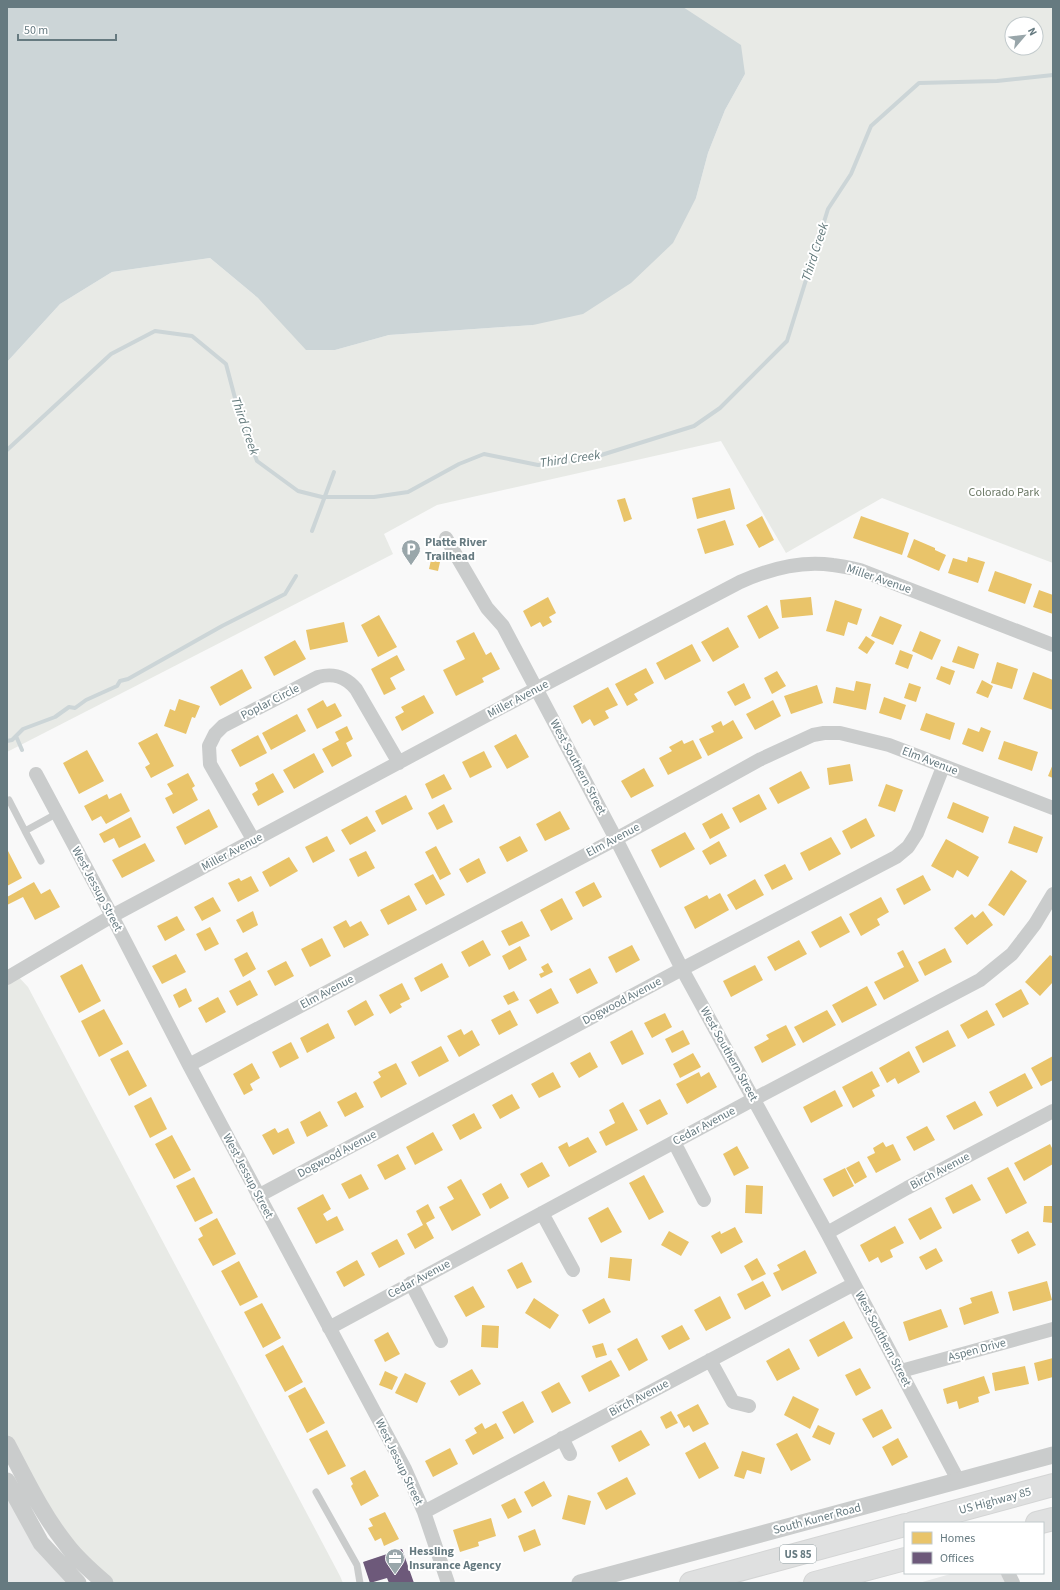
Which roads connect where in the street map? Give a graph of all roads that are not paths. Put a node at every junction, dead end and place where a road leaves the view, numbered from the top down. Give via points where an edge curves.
1 (446, 538) dead end
2 (1053, 645) edge
3 (536, 689) junction
4 (399, 763) junction
5 (943, 767) junction
6 (36, 774) dead end
7 (9, 800) dead end
8 (1053, 808) edge
9 (56, 814) junction
10 (25, 831) junction
11 (616, 839) junction
12 (254, 841) junction
13 (41, 861) dead end
14 (1053, 894) edge
15 (112, 916) junction
16 (682, 969) junction
17 (7, 978) edge
18 (189, 1065) junction
19 (754, 1100) junction
20 (1053, 1111) edge
21 (674, 1142) junction
22 (258, 1196) junction
23 (704, 1200) dead end
24 (542, 1213) junction
25 (827, 1232) junction
26 (573, 1270) dead end
27 (411, 1283) junction
28 (854, 1284) junction
29 (329, 1328) junction
30 (1053, 1329) edge
31 (441, 1341) dead end
32 (710, 1360) junction
33 (901, 1371) junction
34 (749, 1406) dead end
35 (562, 1438) junction
36 (7, 1444) edge
37 (570, 1454) dead end
38 (1053, 1455) edge
39 (958, 1480) junction
40 (7, 1481) edge
41 (1053, 1485) edge
42 (316, 1492) dead end
43 (424, 1512) junction
44 (1053, 1519) edge
45 (917, 1522) edge
46 (1041, 1522) edge
47 (904, 1525) edge
48 (904, 1559) edge
49 (1008, 1574) edge
50 (78, 1583) edge
51 (105, 1583) edge
52 (360, 1583) edge
53 (448, 1583) edge
54 (580, 1583) edge
55 (692, 1583) edge
56 (815, 1583) edge
57 (1013, 1583) edge

1 - 3 street, West Southern Street via 487,608 503,626
2 - 3 street, Miller Avenue via 860,570 832,564 794,565 758,574 740,582
3 - 4 street, Miller Avenue
3 - 11 street, West Southern Street
4 - 12 street, Miller Avenue
4 - 12 street, Poplar Circle via 356,689 350,682 334,675 318,677 223,726 209,746 210,764
5 - 8 street, Elm Avenue
5 - 11 street, Elm Avenue via 889,745 859,737 840,733 813,735 761,759
5 - 16 street, Dogwood Avenue via 917,833 908,847 896,857
6 - 9 street, West Jessup Street
7 - 10 lane
9 - 10 lane
9 - 15 street, West Jessup Street
10 - 13 lane
11 - 16 street, West Southern Street
11 - 18 street, Elm Avenue
12 - 15 street, Miller Avenue
14 - 19 street, Cedar Avenue via 1035,924 1012,954 980,980
15 - 17 street, Miller Avenue
15 - 18 street, West Jessup Street
16 - 19 street, West Southern Street
16 - 22 street, Dogwood Avenue
18 - 22 street, West Jessup Street
19 - 21 street, Cedar Avenue
19 - 25 street, West Southern Street
20 - 25 street, Birch Avenue
21 - 23 street
21 - 24 street, Cedar Avenue
22 - 29 street, West Jessup Street
24 - 26 street
24 - 27 street, Cedar Avenue
25 - 28 street, West Southern Street
27 - 29 street, Cedar Avenue
27 - 31 street
28 - 32 street, Birch Avenue
28 - 33 street, West Southern Street
29 - 43 street, West Jessup Street via 405,1469
30 - 33 street, Aspen Drive
32 - 34 street via 733,1402
32 - 35 street, Birch Avenue
33 - 39 street, West Southern Street
35 - 37 street
35 - 43 street, Birch Avenue
36 - 51 street via 58,1533 74,1554
38 - 39 street, South Kuner Road
39 - 54 street, South Kuner Road
40 - 50 street via 41,1543
41 - 45 highway, US Highway 85
42 - 52 lane via 357,1565
43 - 53 street, West Jessup Street
44 - 46 highway
47 - 55 highway, US 85
48 - 56 highway
49 - 57 street

